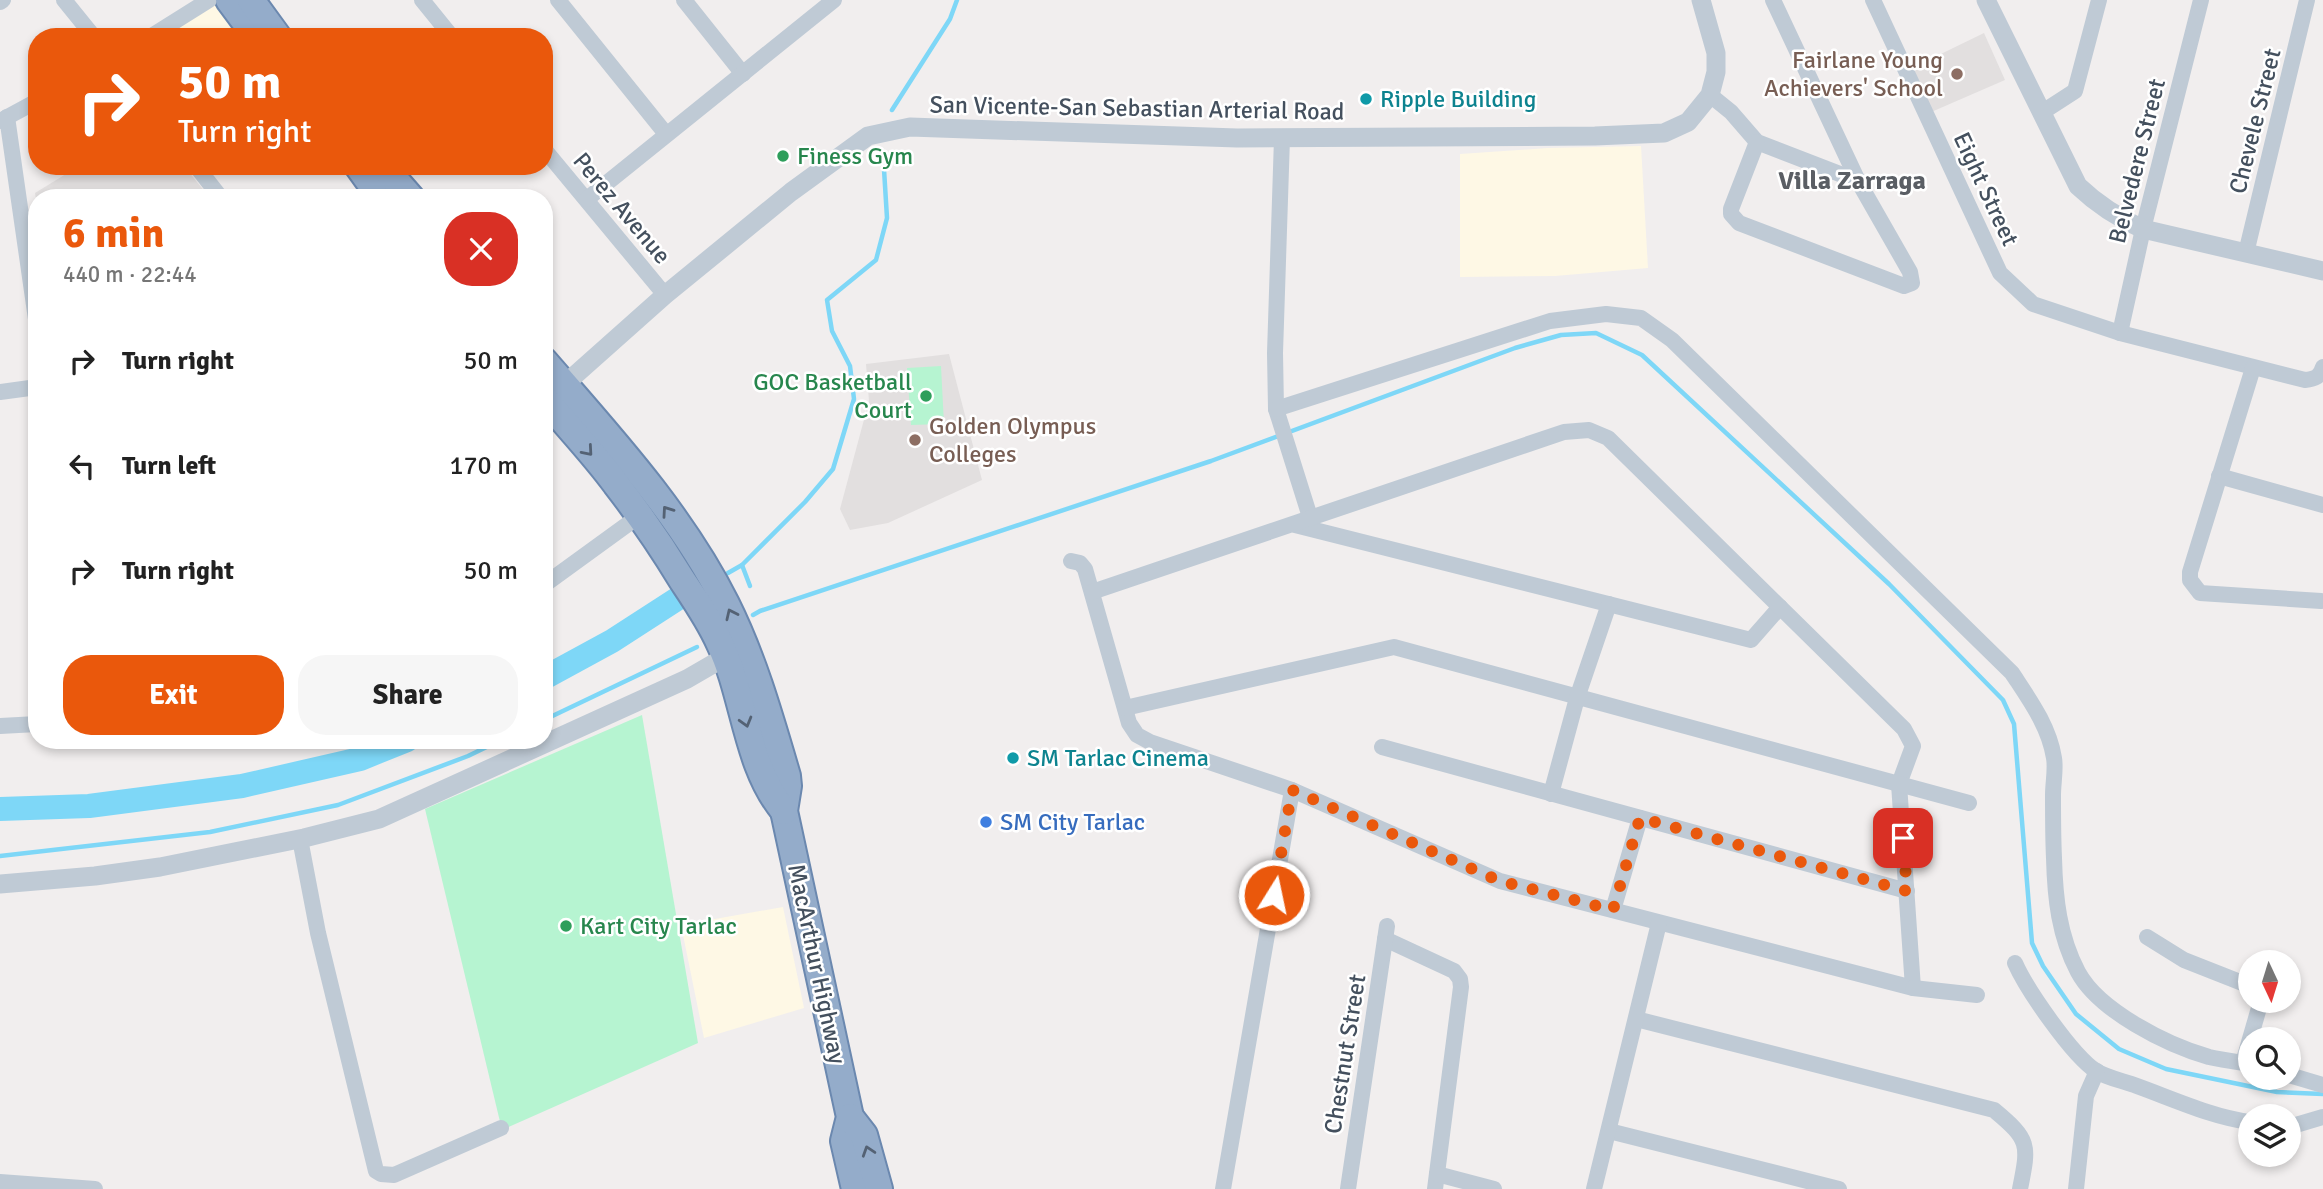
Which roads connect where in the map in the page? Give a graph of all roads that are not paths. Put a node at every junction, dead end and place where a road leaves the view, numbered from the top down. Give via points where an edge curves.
1 (64, 0) edge
2 (209, 0) edge
3 (229, 0) edge
4 (251, 0) edge
5 (422, 0) edge
6 (558, 0) edge
7 (684, 0) edge
8 (1701, 0) edge
9 (1773, 0) edge
10 (1873, 0) edge
11 (1986, 0) edge
12 (2099, 0) edge
13 (2201, 0) edge
14 (2308, 0) edge
15 (823, 3) edge
16 (87, 28) edge
17 (164, 28) edge
18 (250, 28) edge
19 (271, 28) edge
20 (445, 28) edge
21 (743, 74) junction
22 (1710, 95) junction
23 (28, 106) edge
24 (2041, 113) junction
25 (3, 119) edge
26 (666, 134) junction
27 (1282, 138) junction
28 (1757, 142) junction
29 (553, 160) edge
30 (203, 175) edge
31 (391, 175) edge
32 (1858, 181) junction
33 (214, 189) edge
34 (403, 189) edge
35 (586, 199) junction
36 (2143, 229) junction
37 (2246, 253) junction
38 (28, 271) edge
39 (2323, 271) edge
40 (665, 295) junction
41 (2120, 333) junction
42 (2323, 367) edge
43 (2253, 368) junction
44 (28, 388) edge
45 (0, 392) edge
46 (553, 394) edge
47 (553, 396) edge
48 (553, 396) edge
49 (1278, 414) junction
50 (2219, 476) junction
51 (2323, 505) edge
52 (639, 516) junction
53 (1310, 516) junction
54 (1295, 525) junction
55 (1071, 561) dead end
56 (553, 578) edge
57 (1091, 592) junction
58 (2321, 601) edge
59 (1609, 604) junction
60 (1780, 607) junction
61 (725, 657) junction
62 (1577, 698) junction
63 (1125, 708) junction
64 (28, 724) edge
65 (1, 726) edge
66 (553, 740) edge
67 (1382, 747) dead end
68 (533, 749) edge
69 (1899, 784) junction
70 (1292, 790) junction
71 (1551, 794) junction
72 (1969, 803) dead end
73 (784, 811) junction
74 (1640, 818) junction
75 (300, 839) junction
76 (0, 884) edge
77 (1907, 891) junction
78 (1613, 910) junction
79 (1659, 923) junction
80 (2147, 937) dead end
81 (2015, 963) dead end
82 (2238, 981) edge
83 (1913, 988) junction
84 (1978, 995) dead end
85 (1636, 1019) junction
86 (2238, 1062) edge
87 (2097, 1072) junction
88 (2301, 1078) edge
89 (2323, 1084) edge
90 (850, 1117) junction
91 (2323, 1117) edge
92 (2238, 1119) edge
93 (2301, 1123) edge
94 (501, 1128) dead end
95 (1609, 1131) junction
96 (0, 1182) edge
97 (1436, 1182) edge
98 (95, 1189) edge
99 (855, 1189) edge
100 (879, 1189) edge
101 (1223, 1189) edge
102 (1348, 1189) edge
103 (1494, 1189) edge
104 (1594, 1189) edge
105 (1839, 1189) edge
106 (2020, 1189) edge
107 (2076, 1189) edge

1 - 16 street
2 - 17 street
3 - 18 highway
4 - 19 highway
5 - 20 street
6 - 26 street
7 - 21 street
8 - 22 street, San Vicente-San Sebastian Arterial Road via 1716,53
9 - 32 street
10 - 41 street, Eight Street via 2000,272 2033,304
11 - 24 street
12 - 24 street via 2075,91
13 - 36 street, Belvedere Street
14 - 37 street, Chevele Street
15 - 21 street
21 - 26 street
22 - 27 street, San Vicente-San Sebastian Arterial Road via 1688,122 1664,133
22 - 28 street
23 - 25 street
24 - 36 street via 2078,187 2120,219
25 - 38 street
26 - 35 street
27 - 40 street, San Vicente-San Sebastian Arterial Road via 910,127 868,135
27 - 49 street via 1275,353
28 - 32 street
28 - 32 street via 1731,209 1739,223 1905,286 1912,283
29 - 35 street, Perez Avenue
30 - 33 street
31 - 34 highway
35 - 40 street, Perez Avenue
36 - 37 street
36 - 41 street, Belvedere Street
37 - 39 street
40 - 46 street, San Vicente-San Sebastian Arterial Road
41 - 43 street, Eight Street
42 - 43 street, Eight Street via 2320,375 2305,380
43 - 50 street
44 - 45 street
47 -> 52 highway, MacArthur Highway
73 -> 48 highway, MacArthur Highway via 787,776 751,664 706,567 650,486
49 - 53 street
49 - 86 street via 1550,321 1606,314 1641,318 1672,340 2012,673 2041,717 2054,758 2056,904 2079,974 2108,1007 2138,1026 2209,1057
50 - 51 street
50 - 58 street via 2190,572 2194,588 2200,593
52 - 56 street
52 - 61 highway, MacArthur Highway via 702,611
53 - 54 street
53 - 60 street via 1564,432 1589,430 1608,438
54 - 57 street
54 - 59 street
55 - 57 street via 1083,566
57 - 63 street
59 - 60 street via 1751,640
59 - 62 street
60 - 69 street via 1904,729 1913,746
61 - 66 street
61 -> 73 highway, MacArthur Highway via 761,771
62 - 63 street via 1394,647
62 - 69 street
62 - 71 street
63 - 70 street via 1132,730 1143,739
64 - 65 street
67 - 71 street
68 - 75 street via 379,819
69 - 72 street
69 - 77 street
70 - 78 street via 1500,881
70 - 101 street
71 - 74 street
73 - 90 highway, MacArthur Highway
74 - 77 street
74 - 78 street
75 - 76 street via 160,867
75 - 94 street via 376,1171 394,1175
77 - 83 street
78 - 79 street
79 - 83 street
79 - 85 street
80 - 82 street via 2184,960
81 - 87 street via 2065,1038
83 - 84 street
85 - 95 street
85 - 106 street via 1994,1110 2019,1130 2026,1146
87 - 92 street
87 - 107 street via 2086,1096
88 - 89 street
90 - 99 highway, MacArthur Highway via 845,1142
100 -> 90 highway, MacArthur Highway via 863,1135
91 - 93 street
95 - 104 street
95 - 105 street
96 - 98 street
97 - 102 street, Chestnut Street via 1460,979 1454,971 1386,932
97 - 103 street

